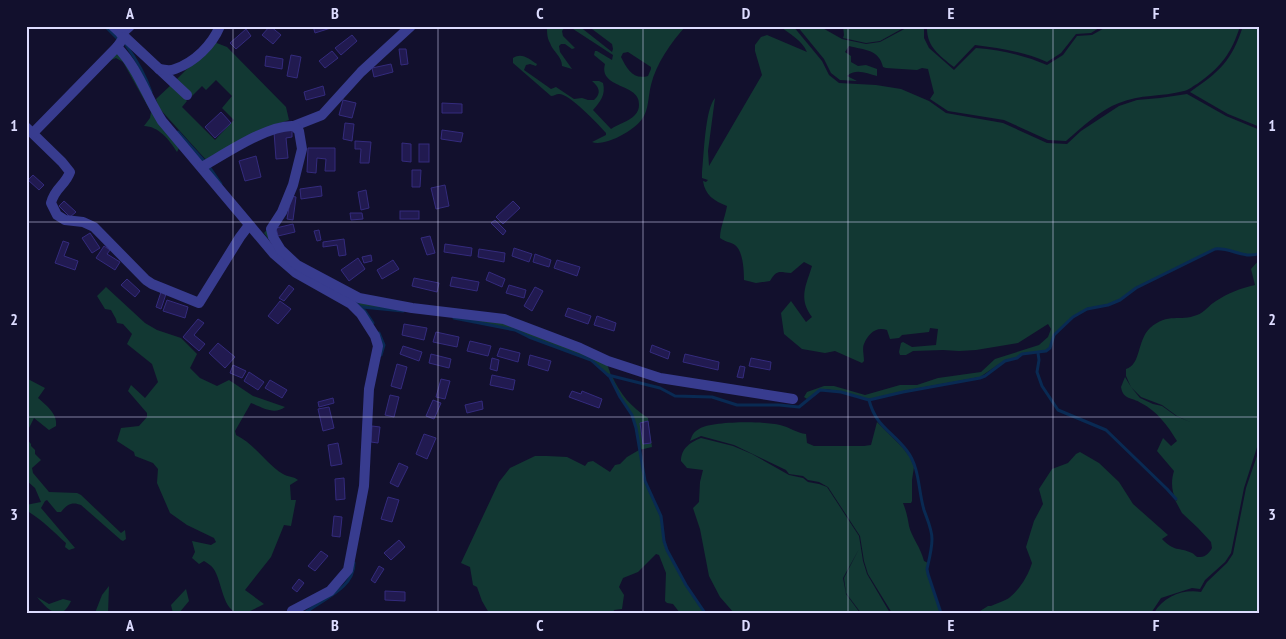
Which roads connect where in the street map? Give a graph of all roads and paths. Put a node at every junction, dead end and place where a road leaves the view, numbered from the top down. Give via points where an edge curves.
1 (112, 26) edge
2 (130, 26) edge
3 (220, 26) edge
4 (411, 26) edge
5 (123, 36) junction
6 (117, 47) junction
7 (160, 69) junction
8 (187, 95) dead end
9 (294, 126) junction
10 (29, 130) edge
11 (202, 167) junction
12 (249, 225) junction
13 (793, 399) dead end
14 (292, 612) dead end

1 - 5 street
2 - 5 street
3 - 7 street via 214,39 196,57 174,70
4 - 9 street via 361,72 322,115
5 - 6 street
5 - 7 street
6 - 10 street
6 - 11 street via 136,71 150,103 162,120
7 - 8 street
9 - 11 street via 272,130
9 - 13 street via 302,139 302,149 293,185 271,229 281,250 298,265 323,279 359,298 504,319 660,378
10 - 12 street via 70,172 54,192 51,203 57,214 65,220 83,222 94,228 152,284 199,303
11 - 12 street
12 - 14 street via 284,264 351,304 361,314 378,346 369,389 364,486 348,570 330,591

